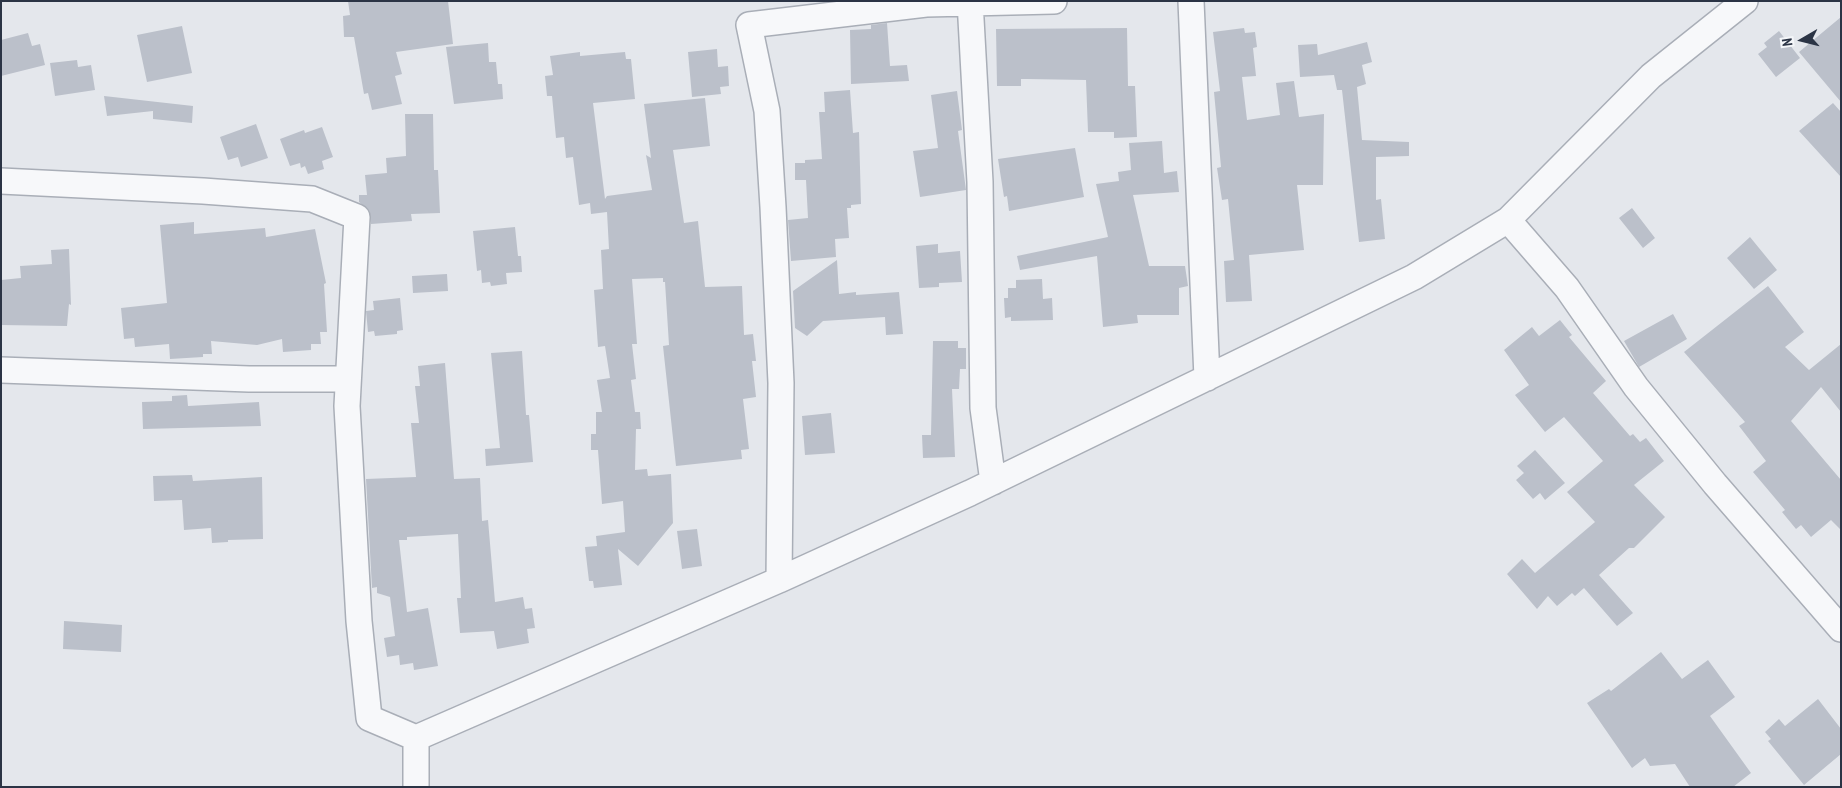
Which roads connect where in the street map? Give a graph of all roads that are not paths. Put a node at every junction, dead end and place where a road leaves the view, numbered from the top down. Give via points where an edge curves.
1 (1054, 1) edge
2 (1191, 1) edge
3 (1745, 1) edge
4 (970, 2) edge
5 (1, 181) edge
6 (1508, 220) junction
7 (1, 370) edge
8 (1207, 378) junction
9 (348, 379) junction
10 (993, 482) junction
11 (779, 580) junction
12 (1841, 629) edge
13 (416, 738) junction
14 (416, 787) edge

1 - 4 street
2 - 8 street
3 - 6 street via 1651,76
4 - 10 street via 980,182 983,408
4 - 11 street via 926,4 749,25 767,111 773,207 781,383
5 - 9 street via 312,199 357,217
6 - 8 street via 1414,277
6 - 12 street via 1567,288 1636,387
7 - 9 street
8 - 10 street
9 - 13 street via 359,621 369,718
10 - 11 street
11 - 13 street
13 - 14 street

